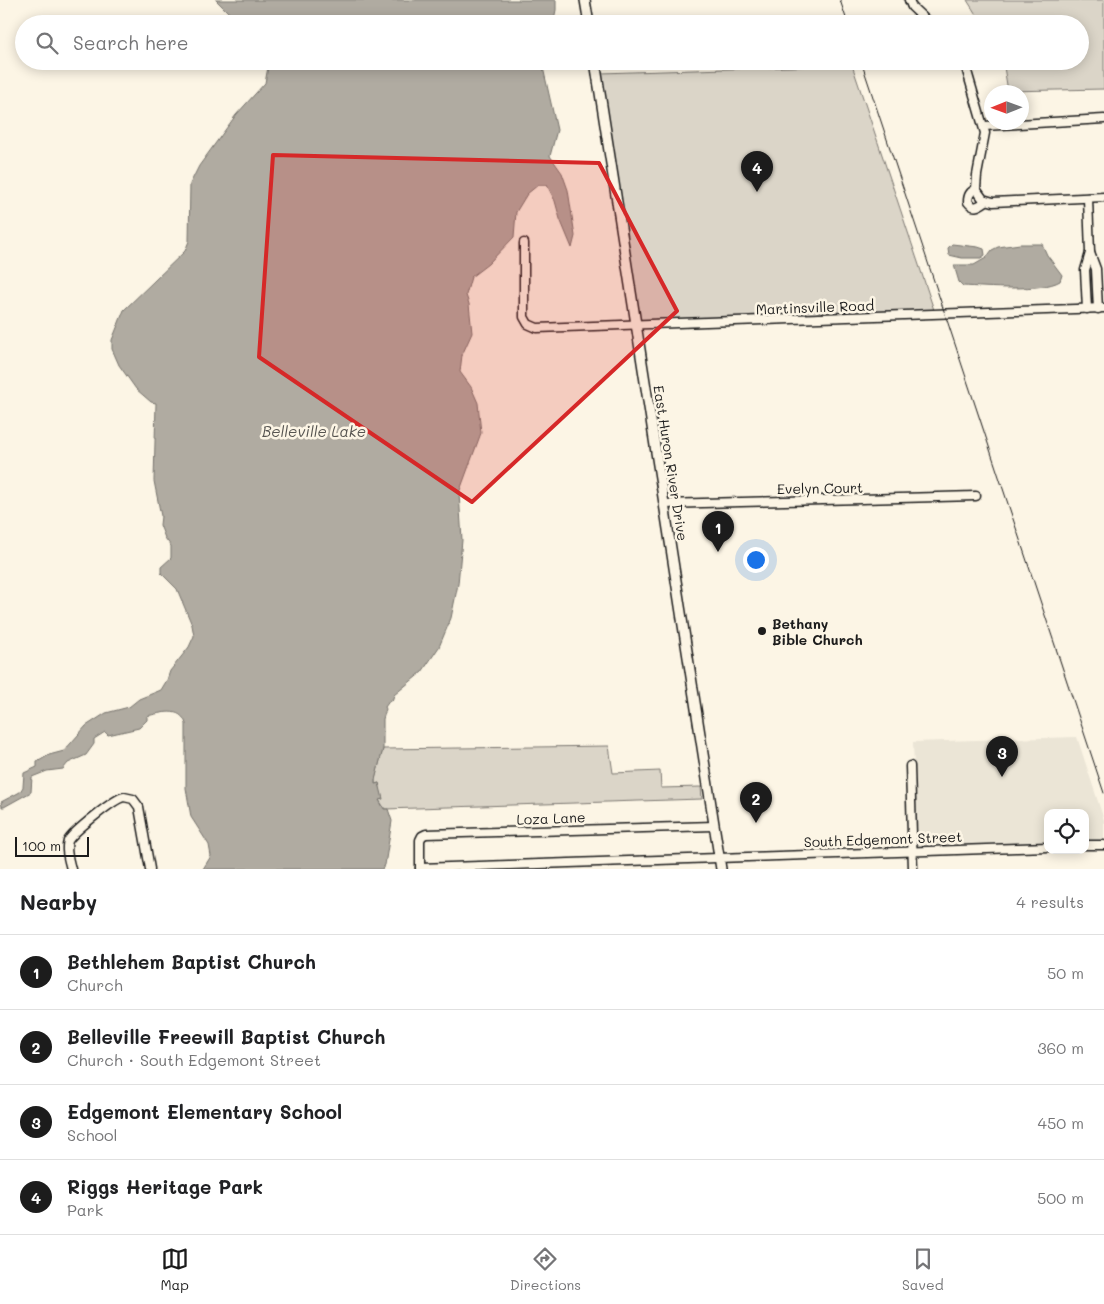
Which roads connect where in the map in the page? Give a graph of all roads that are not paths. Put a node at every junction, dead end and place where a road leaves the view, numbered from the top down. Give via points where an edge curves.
1 (585, 0) edge
2 (909, 0) edge
3 (588, 15) edge
4 (920, 15) edge
5 (596, 70) edge
6 (967, 70) edge
7 (1104, 119) edge
8 (1029, 123) edge
9 (984, 126) edge
10 (984, 130) edge
11 (976, 189) junction
12 (1104, 197) edge
13 (1088, 198) junction
14 (986, 201) junction
15 (524, 244) dead end
16 (1090, 253) junction
17 (1101, 308) edge
18 (1087, 309) junction
19 (635, 325) junction
20 (976, 496) dead end
21 (664, 504) junction
22 (910, 766) dead end
23 (714, 826) junction
24 (1089, 845) edge
25 (1104, 845) edge
26 (1044, 846) edge
27 (913, 851) junction
28 (719, 857) junction
29 (71, 869) edge
30 (150, 869) edge
31 (420, 869) edge
32 (721, 869) edge
33 (913, 869) edge

1 - 3 main road
2 - 4 street
5 - 19 main road, East Huron River Drive
6 - 9 street
7 - 8 street
10 - 11 street
11 - 14 street
11 - 14 street via 968,196 971,206 980,206
12 - 13 street
13 - 14 street
13 - 16 street
15 - 19 street, Martinsville Road via 524,317 528,324 536,328
16 - 17 street via 1096,269
16 - 18 street via 1085,270
17 - 18 street, Martinsville Road
18 - 19 street, Martinsville Road
19 - 21 main road, East Huron River Drive
20 - 21 street, Evelyn Court
21 - 23 main road, East Huron River Drive
22 - 27 street
23 - 28 main road, East Huron River Drive
23 - 31 street, Loza Lane via 426,834 420,840
24 - 25 street
26 - 27 street, South Edgemont Street
27 - 28 street, South Edgemont Street
27 - 33 street
28 - 31 street, South Edgemont Street
28 - 32 main road, East Huron River Drive
29 - 30 street via 67,850 70,839 112,802 124,797 133,799 139,807

